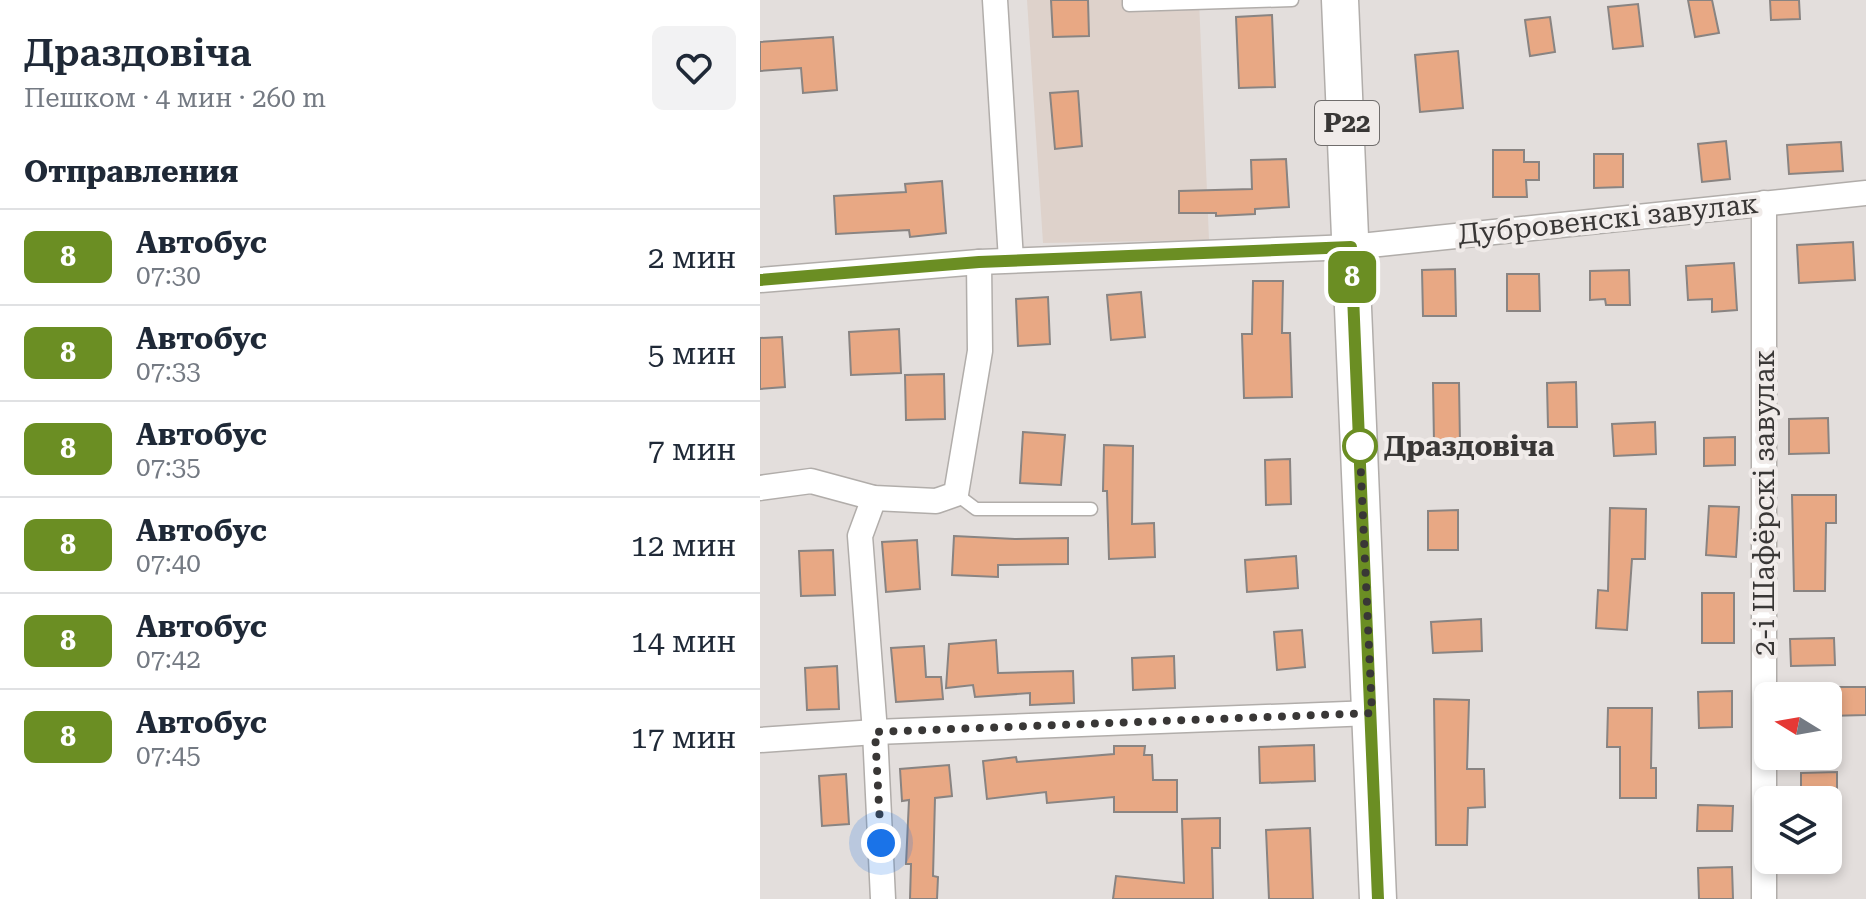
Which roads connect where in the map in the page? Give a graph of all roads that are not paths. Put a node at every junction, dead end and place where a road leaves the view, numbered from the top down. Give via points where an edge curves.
1 (995, 0) edge
2 (1129, 0) edge
3 (1292, 0) edge
4 (1340, 0) edge
5 (1866, 193) edge
6 (1764, 203) junction
7 (1351, 247) junction
8 (1011, 260) junction
9 (979, 262) junction
10 (760, 280) edge
11 (760, 488) edge
12 (956, 494) junction
13 (874, 498) junction
14 (1091, 509) dead end
15 (1372, 713) junction
16 (875, 732) junction
17 (760, 740) edge
18 (883, 899) edge
19 (1378, 899) edge
20 (1764, 899) edge

1 - 8 street
2 - 3 lane via 1129,5
4 - 7 main road, Р22
5 - 6 street, Дубровенскі завулак
6 - 7 street, Дубровенскі завулак
6 - 20 street, 2-і Шафёрскі завулак
7 - 8 street, Дубровенскі завулак
7 - 15 main road, Р22
8 - 9 street, Дубровенскі завулак
9 - 10 street, Дубровенскі завулак
9 - 12 street via 980,351
11 - 13 street via 811,481
12 - 13 street via 936,501
12 - 14 lane via 976,509
13 - 16 street via 860,536
15 - 16 street
15 - 19 main road, Р22
16 - 17 street
16 - 18 street

